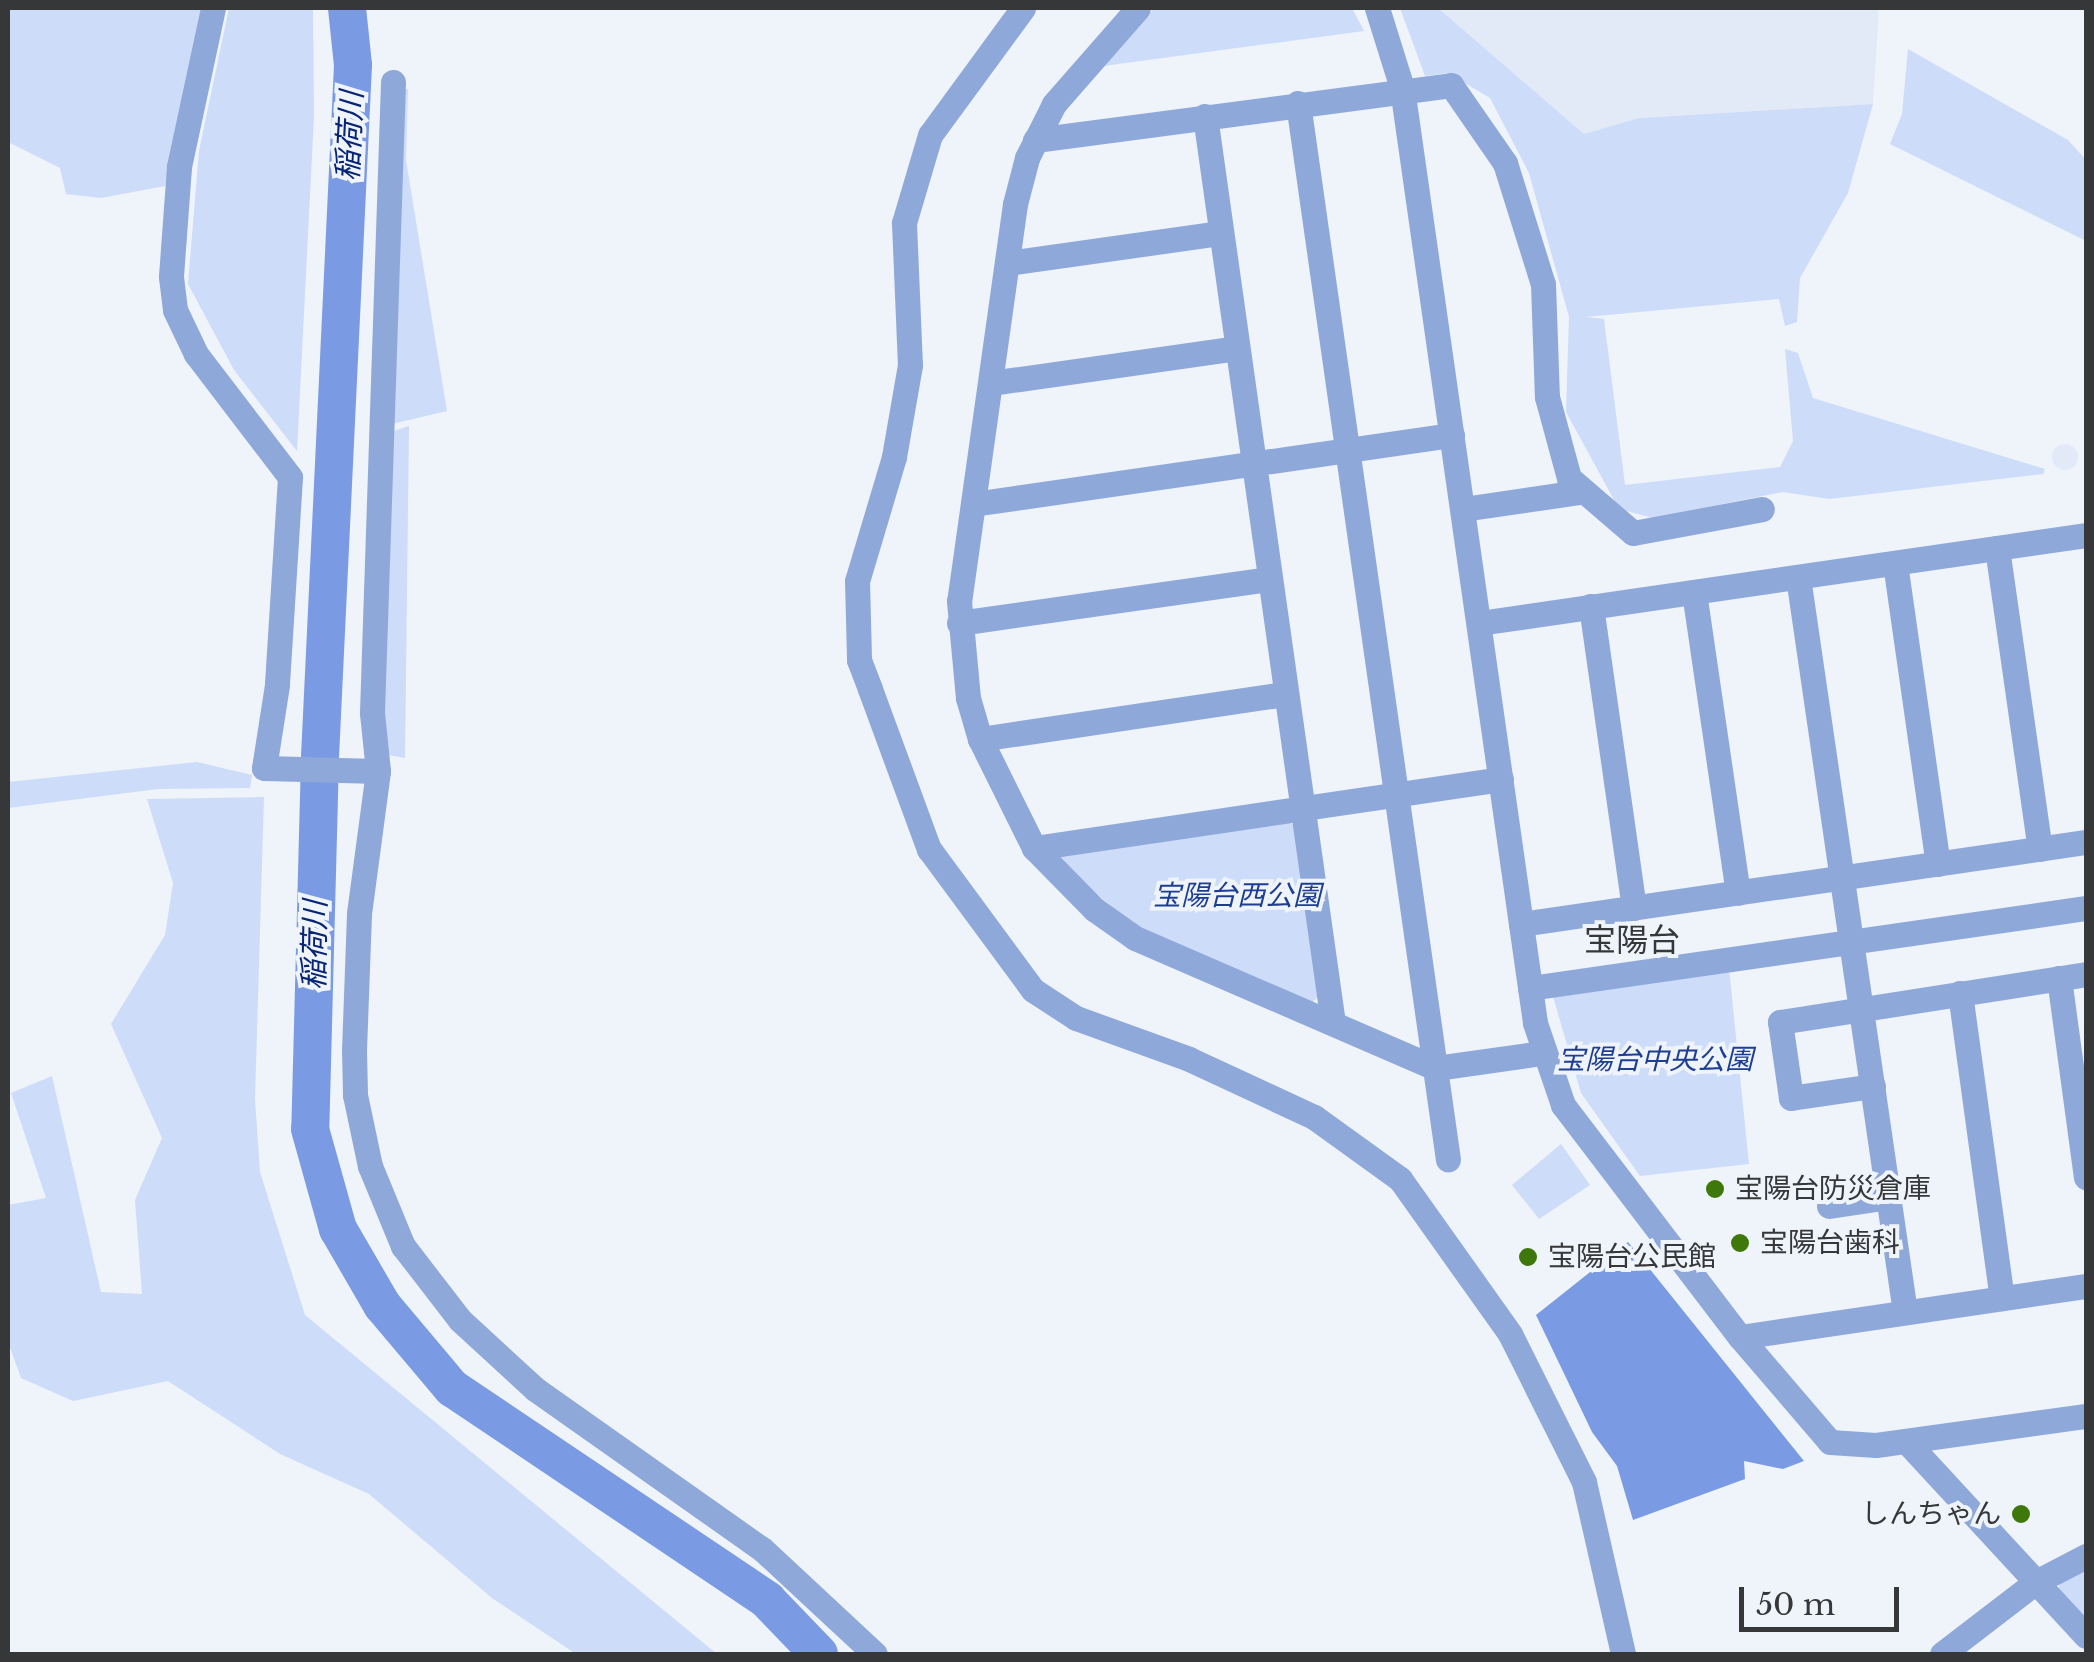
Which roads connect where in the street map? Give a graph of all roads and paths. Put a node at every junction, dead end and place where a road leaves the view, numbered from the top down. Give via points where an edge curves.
1 (213, 8) edge
2 (1023, 8) edge
3 (1138, 8) edge
4 (1377, 8) edge
5 (393, 82) dead end
6 (1402, 88) junction
7 (1298, 103) junction
8 (1205, 116) junction
9 (1035, 140) junction
10 (1221, 233) junction
11 (1007, 262) junction
12 (1237, 348) junction
13 (991, 383) junction
14 (1452, 435) junction
15 (1348, 450) junction
16 (1253, 464) junction
17 (1580, 492) junction
18 (972, 504) junction
19 (1463, 510) junction
20 (1762, 510) dead end
21 (2086, 535) edge
22 (1996, 548) junction
23 (1896, 563) junction
24 (1798, 577) junction
25 (1270, 579) junction
26 (1694, 592) junction
27 (1592, 606) junction
28 (959, 623) junction
29 (1479, 623) junction
30 (1286, 694) junction
31 (980, 739) junction
32 (369, 771) junction
33 (1501, 778) junction
34 (1397, 794) junction
35 (1302, 808) junction
36 (2086, 842) edge
37 (1034, 848) junction
38 (2040, 849) junction
39 (1938, 864) junction
40 (1840, 878) junction
41 (1738, 893) junction
42 (1634, 908) junction
43 (2086, 908) edge
44 (1521, 924) junction
45 (1848, 942) junction
46 (2086, 974) edge
47 (2058, 978) junction
48 (1530, 988) junction
49 (1960, 993) junction
50 (1862, 1010) junction
51 (1333, 1023) junction
52 (1542, 1053) junction
53 (1436, 1068) junction
54 (1873, 1086) junction
55 (1448, 1158) dead end
56 (2086, 1178) edge
57 (1889, 1197) junction
58 (1829, 1206) dead end
59 (2086, 1286) edge
60 (2002, 1298) junction
61 (1905, 1312) junction
62 (1740, 1337) junction
63 (2086, 1416) edge
64 (1906, 1441) junction
65 (2086, 1556) edge
66 (2036, 1582) junction
67 (2086, 1636) edge
68 (2086, 1645) edge
69 (875, 1654) edge
70 (1622, 1654) edge
71 (1942, 1654) edge
72 (2078, 1654) edge

1 - 32 street via 179,167 171,277 175,310 196,354 290,477 277,685 264,768
2 - 70 street via 930,135 907,208 902,257 910,365 894,457 857,582 860,660 870,690 929,850 1033,990 1076,1018 1189,1059 1314,1117 1400,1179 1510,1334 1584,1482
3 - 9 street via 1087,59
4 - 6 street
5 - 32 street
6 - 7 street
6 - 14 street
6 - 17 street via 1451,86 1511,177 1543,284 1553,429
7 - 8 street
7 - 15 street
8 - 9 street
8 - 10 street
9 - 11 street via 1015,204
10 - 11 street
10 - 12 street
11 - 13 street
12 - 13 street
12 - 16 street
13 - 18 street
14 - 15 street
14 - 19 street
15 - 16 street
15 - 34 street
16 - 18 street
16 - 25 street
17 - 19 street
17 - 20 street via 1633,533
18 - 28 street
19 - 29 street
21 - 22 street
22 - 23 street
22 - 38 street
23 - 24 street
23 - 39 street
24 - 26 street
24 - 40 street
25 - 28 street
25 - 30 street
26 - 27 street
26 - 41 street
27 - 29 street
27 - 42 street
28 - 31 street
29 - 33 street
30 - 31 street
30 - 35 street
31 - 37 street
32 - 69 street via 355,1095 370,1166 403,1246 460,1320 534,1389 762,1549
33 - 34 street
33 - 44 street
34 - 35 street
34 - 53 street
35 - 37 street
35 - 51 street
36 - 38 street
37 - 51 street via 1094,909 1135,938
38 - 39 street
39 - 40 street
40 - 41 street
40 - 45 street
41 - 42 street
42 - 44 street
43 - 45 street
44 - 48 street
45 - 48 street
45 - 50 street
46 - 47 street
47 - 49 street
47 - 56 street
48 - 52 street
49 - 50 street
49 - 60 street
50 - 54 street
50 - 54 street via 1780,1022 1788,1079 1791,1098
51 - 53 street
52 - 53 street
52 - 62 street via 1581,1132
53 - 55 street
54 - 57 street
57 - 58 street
57 - 61 street
59 - 60 street
60 - 61 street
61 - 62 street
62 - 64 street via 1830,1442 1855,1447
63 - 64 street
64 - 66 street
65 - 66 street
66 - 67 street
66 - 71 street
68 - 72 street

